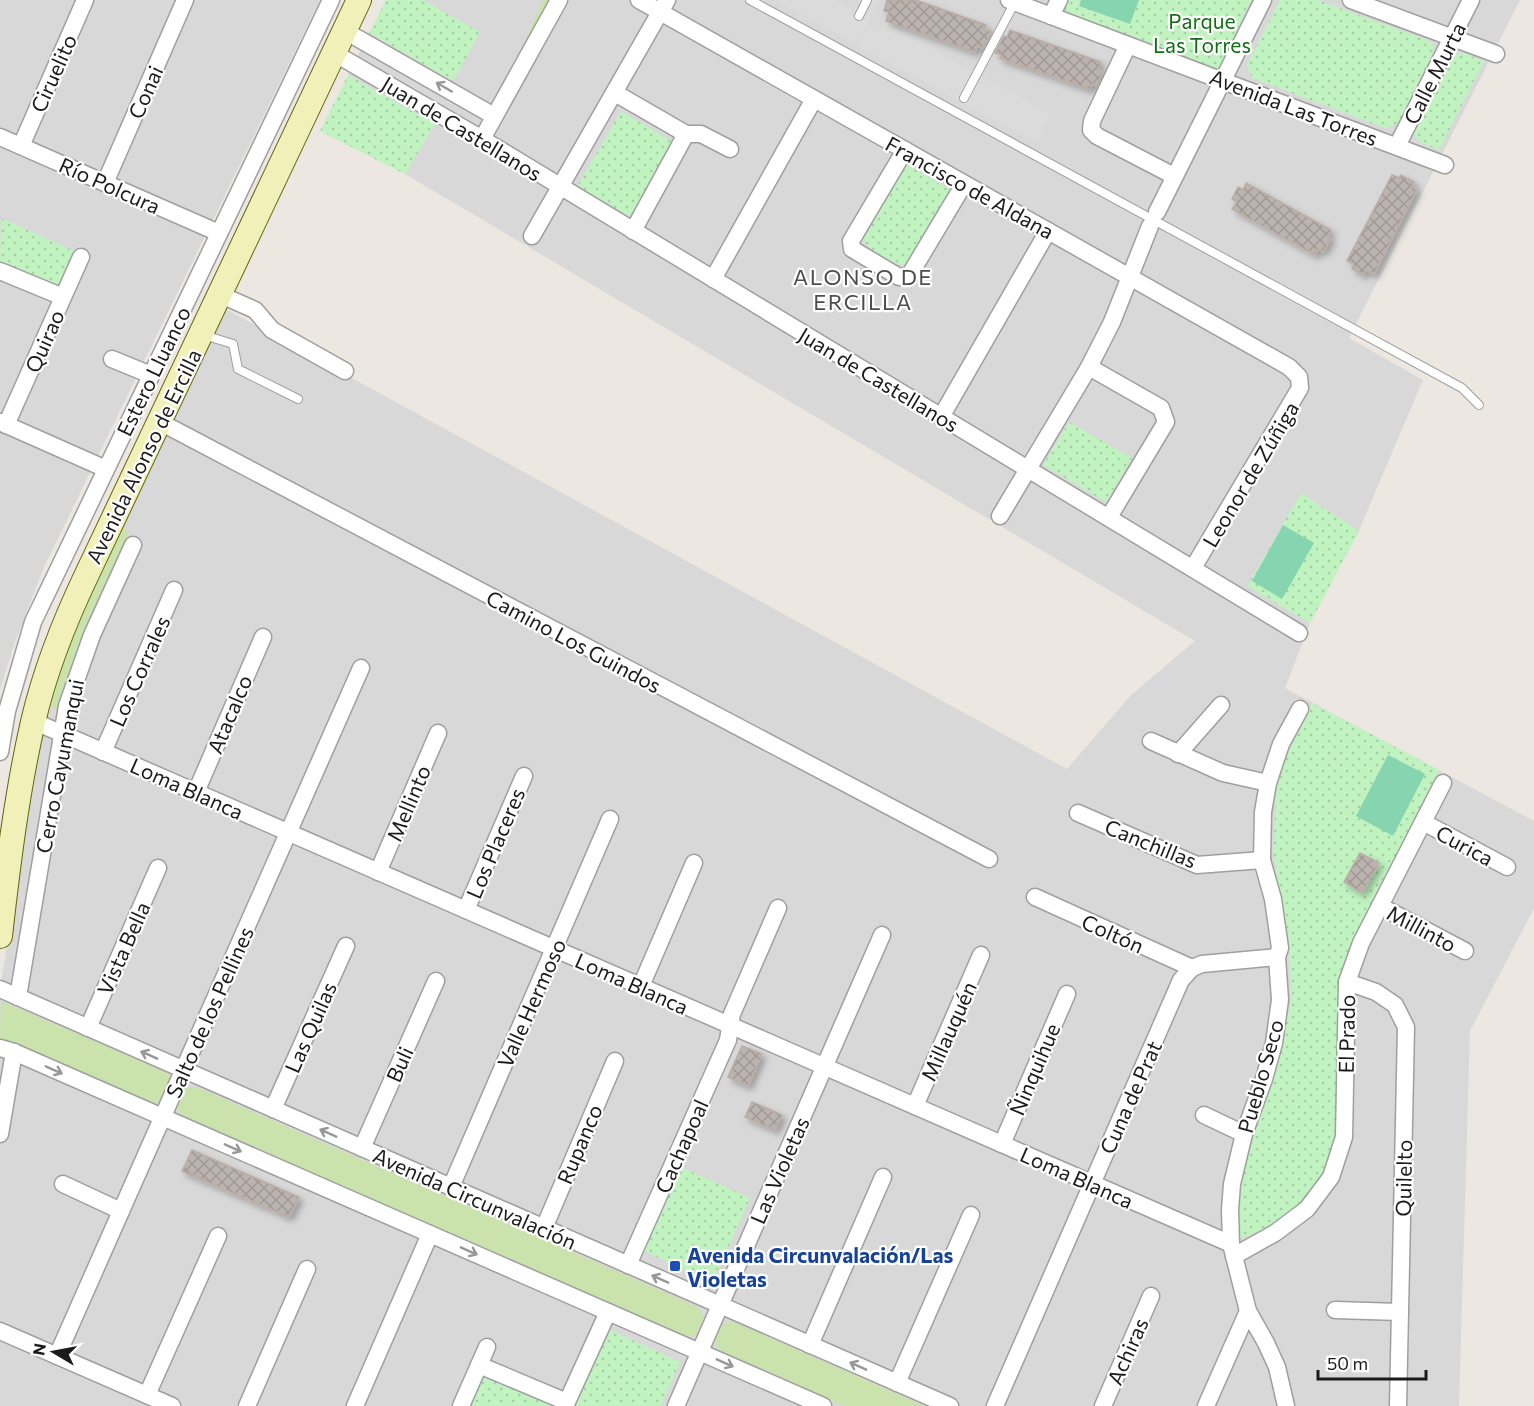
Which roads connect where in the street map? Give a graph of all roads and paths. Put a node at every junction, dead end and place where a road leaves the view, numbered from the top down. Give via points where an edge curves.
1 (85, 0) edge
2 (185, 0) edge
3 (331, 0) edge
4 (359, 0) edge
5 (559, 0) edge
6 (639, 0) edge
7 (750, 0) edge
8 (867, 0) edge
9 (1059, 0) edge
10 (1263, 0) edge
11 (1471, 0) edge
12 (1012, 1) edge
13 (1362, 2) edge
14 (664, 6) edge
15 (859, 16) dead end
16 (1051, 16) junction
17 (345, 31) junction
18 (1452, 38) junction
19 (1128, 45) junction
20 (334, 53) junction
21 (1496, 54) dead end
22 (1223, 80) junction
23 (615, 93) junction
24 (964, 98) dead end
25 (814, 99) junction
26 (494, 116) junction
27 (686, 134) junction
28 (0, 137) edge
29 (482, 139) junction
30 (21, 146) junction
31 (1397, 146) junction
32 (730, 149) dead end
33 (905, 150) junction
34 (1445, 165) dead end
35 (1174, 176) junction
36 (105, 183) junction
37 (964, 184) junction
38 (560, 187) junction
39 (633, 231) junction
40 (1048, 231) junction
41 (219, 233) junction
42 (532, 236) dead end
43 (81, 257) dead end
44 (0, 271) edge
45 (1131, 278) junction
46 (712, 279) junction
47 (220, 295) junction
48 (63, 297) junction
49 (202, 335) junction
50 (112, 359) dead end
51 (1089, 367) junction
52 (345, 371) dead end
53 (151, 375) junction
54 (1299, 377) joint
55 (298, 399) dead end
56 (1479, 405) dead end
57 (941, 417) junction
58 (160, 422) junction
59 (3, 424) edge
60 (106, 469) junction
61 (1029, 470) junction
62 (1000, 516) dead end
63 (1109, 517) junction
64 (133, 545) dead end
65 (1193, 568) junction
66 (174, 590) dead end
67 (1299, 633) dead end
68 (263, 637) dead end
69 (361, 668) dead end
70 (1221, 705) dead end
71 (1300, 709) dead end
72 (3, 710) edge
73 (33, 721) junction
74 (62, 733) junction
75 (438, 733) dead end
76 (1151, 741) dead end
77 (0, 752) edge
78 (104, 752) junction
79 (1178, 753) junction
80 (524, 776) dead end
81 (1268, 783) junction
82 (1443, 783) dead end
83 (196, 792) junction
84 (1078, 813) dead end
85 (610, 819) dead end
86 (1423, 822) junction
87 (288, 832) junction
88 (989, 859) dead end
89 (1262, 860) junction
90 (694, 863) dead end
91 (1508, 867) dead end
92 (158, 868) dead end
93 (378, 872) junction
94 (1035, 897) dead end
95 (1380, 906) junction
96 (778, 908) dead end
97 (466, 910) junction
98 (882, 935) dead end
99 (0, 936) edge
100 (346, 946) dead end
101 (555, 949) junction
102 (1465, 951) dead end
103 (981, 955) dead end
104 (1277, 957) junction
105 (1192, 968) junction
106 (436, 981) dead end
107 (1347, 982) junction
108 (641, 986) junction
109 (0, 989) edge
110 (1067, 994) dead end
111 (18, 997) junction
112 (730, 1026) junction
113 (88, 1028) junction
114 (7, 1050) edge
115 (615, 1060) dead end
116 (825, 1067) junction
117 (184, 1070) junction
118 (915, 1106) junction
119 (273, 1109) junction
120 (1204, 1115) dead end
121 (162, 1117) junction
122 (0, 1134) edge
123 (1244, 1134) junction
124 (1002, 1144) junction
125 (362, 1148) junction
126 (883, 1177) dead end
127 (63, 1184) dead end
128 (1092, 1184) junction
129 (451, 1187) junction
130 (121, 1210) junction
131 (971, 1215) dead end
132 (543, 1228) junction
133 (430, 1234) junction
134 (218, 1236) dead end
135 (1232, 1250) junction
136 (628, 1265) junction
137 (307, 1269) dead end
138 (1151, 1296) dead end
139 (720, 1305) junction
140 (1335, 1310) dead end
141 (1248, 1311) junction
142 (608, 1312) junction
143 (1400, 1312) junction
144 (0, 1331) edge
145 (810, 1345) junction
146 (487, 1347) dead end
147 (699, 1352) junction
148 (57, 1356) junction
149 (479, 1365) junction
150 (897, 1383) junction
151 (147, 1395) junction
152 (172, 1406) edge
153 (247, 1406) edge
154 (355, 1406) edge
155 (461, 1406) edge
156 (676, 1406) edge
157 (824, 1406) edge
158 (950, 1406) edge
159 (995, 1406) edge
160 (1103, 1406) edge
161 (1206, 1406) edge
162 (1286, 1406) edge
163 (1398, 1406) edge

1 - 30 street, Ciruelito
2 - 36 street, Conai
3 - 41 street, Estero Lluanco
4 - 17 main road, Avenida Alonso de Ercilla
5 - 26 street
6 - 14 street, Francisco de Aldana
7 - 56 lane via 1462,388
8 - 15 lane
9 - 16 street
10 - 22 street
11 - 18 street, Calle Murta
12 - 16 street, Avenida Las Torres
12 - 24 lane
13 - 18 street
14 - 23 street
14 - 25 street, Francisco de Aldana
16 - 19 street, Avenida Las Torres
17 - 20 main road, Avenida Alonso de Ercilla
26 -> 17 street, Juan de Castellanos
18 - 21 street
18 - 31 street, Calle Murta
19 - 22 street, Avenida Las Torres
19 - 35 street via 1091,130
20 - 29 street, Juan de Castellanos
20 - 47 main road, Avenida Alonso de Ercilla
22 - 31 street, Avenida Las Torres
22 - 35 street
23 - 27 street
23 - 38 street
25 - 33 street, Francisco de Aldana
25 - 46 street
26 - 29 street
27 - 32 street via 701,134
27 - 39 street
28 - 30 street, Río Polcura
29 - 38 street, Juan de Castellanos
30 - 36 street, Río Polcura
31 - 34 street, Avenida Las Torres
33 - 37 street, Francisco de Aldana
33 - 37 street via 851,242 852,249 899,277 909,276
35 - 45 street
36 - 41 street, Río Polcura
37 - 40 street, Francisco de Aldana
38 - 39 street, Juan de Castellanos
38 - 42 street
39 - 46 street, Juan de Castellanos
40 - 45 street, Francisco de Aldana
40 - 57 street
41 - 53 street, Estero Lluanco
43 - 48 street, Quirao
44 - 48 street
45 - 51 street
45 - 54 street, Francisco de Aldana
46 - 57 street, Juan de Castellanos
47 - 49 main road, Avenida Alonso de Ercilla
47 - 52 street via 255,310 272,330
48 - 59 street, Quirao
49 - 55 lane via 233,344 238,369
49 - 58 main road, Avenida Alonso de Ercilla
50 - 53 street
51 - 61 street
51 - 63 street via 1161,408 1166,422
53 - 60 street, Estero Lluanco
54 - 65 street, Leonor de Zúñiga via 1300,388
57 - 61 street, Juan de Castellanos
58 - 73 main road, Avenida Alonso de Ercilla via 73,603
58 - 88 street, Camino Los Guindos
59 - 60 street
60 - 72 street, Estero Lluanco via 33,622
61 - 62 street
61 - 63 street, Juan de Castellanos
63 - 65 street, Juan de Castellanos
64 - 74 street, Cerro Cayumanqui via 83,657
65 - 67 street, Juan de Castellanos
66 - 78 street, Los Corrales
68 - 83 street, Atacalco
69 - 87 street, Salto de los Pellines
70 - 79 street
71 - 81 street, Pueblo Seco via 1281,744
72 - 77 street, Estero Lluanco
73 - 74 street, Loma Blanca
73 - 99 main road, Avenida Alonso de Ercilla
74 - 78 street, Loma Blanca
74 - 111 street, Cerro Cayumanqui
75 - 93 street, Mellinto
76 - 79 street
78 - 83 street, Loma Blanca
79 - 81 street via 1223,773
80 - 97 street, Los Placeres
81 - 89 street, Pueblo Seco
82 - 86 street, El Prado
83 - 87 street, Loma Blanca
84 - 89 street, Canchillas via 1197,865
85 - 101 street, Valle Hermoso
86 - 91 street, Curica
86 - 95 street, El Prado
87 - 93 street, Loma Blanca
87 - 117 street, Salto de los Pellines
89 - 104 street, Pueblo Seco via 1273,899 1280,948
90 - 108 street
92 - 113 street, Vista Bella
93 - 97 street, Loma Blanca
94 - 105 street, Coltón
95 - 102 street, Millinto
95 - 107 street, El Prado
96 - 112 street, Cachapoal
97 - 101 street, Loma Blanca
98 - 116 street, Las Violetas
100 - 119 street, Las Quilas
101 - 108 street, Loma Blanca
101 - 129 street, Valle Hermoso
103 - 118 street, Millauquén
104 - 105 street
104 - 123 street, Pueblo Seco via 1280,1000 1274,1043
105 - 128 street, Cuna de Prat via 1181,980
106 - 125 street, Buli
107 - 135 street, El Prado via 1344,1137 1332,1177 1307,1209 1275,1233
107 - 143 street, Quilelto via 1376,992 1395,1005 1406,1027
108 - 112 street, Loma Blanca
109 - 111 street, Avenida Circunvalación
110 - 124 street, Ñinquihue
111 - 113 street, Avenida Circunvalación
112 - 116 street, Loma Blanca
112 - 136 street, Cachapoal via 728,1040
117 -> 113 street, Avenida Circunvalación
114 -> 121 street
114 - 122 street
115 - 132 street, Rupanco
116 - 118 street, Loma Blanca
116 - 139 street, Las Violetas
117 - 119 street, Avenida Circunvalación
117 - 121 street, Salto de los Pellines
118 - 124 street, Loma Blanca
125 -> 119 street, Avenida Circunvalación
120 - 123 street
121 - 130 street, Salto de los Pellines
121 -> 133 street
123 - 135 street, Pueblo Seco via 1232,1184
124 - 128 street, Loma Blanca
125 - 129 street, Avenida Circunvalación
126 - 145 street
127 - 130 street
128 - 135 street, Loma Blanca
128 - 159 street, Cuna de Prat
129 - 132 street, Avenida Circunvalación
130 - 148 street, Salto de los Pellines
131 - 150 street
132 - 136 street, Avenida Circunvalación
133 -> 142 street
133 - 154 street
134 - 151 street
135 - 141 street, Pueblo Seco
139 -> 136 street, Avenida Circunvalación
137 - 153 street
138 - 160 street, Achiras
139 - 145 street, Avenida Circunvalación
139 - 147 street, Las Violetas
140 - 143 street
141 - 161 street
141 - 162 street, Pueblo Seco via 1277,1367
142 - 147 street
142 - 149 street via 567,1402
143 - 163 street, Quilelto
144 - 148 street
150 -> 145 street, Avenida Circunvalación
146 - 149 street
147 - 156 street, Las Violetas
147 -> 157 street
148 - 151 street
149 - 155 street
150 - 158 street, Avenida Circunvalación
151 - 152 street

